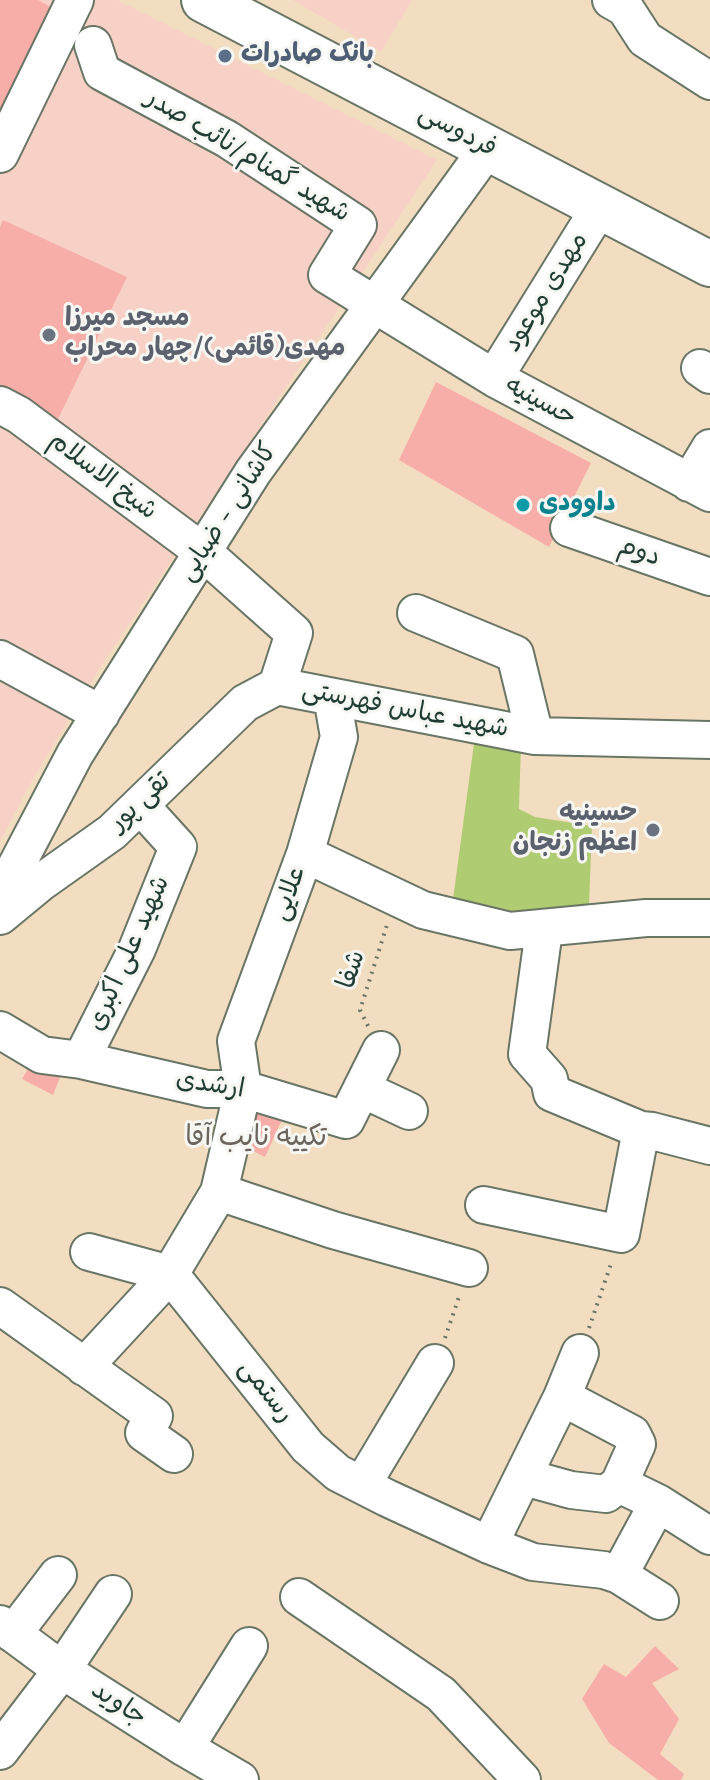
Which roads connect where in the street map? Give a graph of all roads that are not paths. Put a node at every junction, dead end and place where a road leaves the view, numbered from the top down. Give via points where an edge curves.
1 (204, 0) edge
2 (622, 3) edge
3 (60, 5) edge
4 (93, 45) dead end
5 (710, 81) edge
6 (488, 148) junction
7 (0, 154) edge
8 (600, 207) junction
9 (710, 264) edge
10 (373, 306) junction
11 (494, 378) junction
12 (10, 410) edge
13 (710, 448) edge
14 (700, 488) edge
15 (569, 528) dead end
16 (203, 552) junction
17 (710, 577) edge
18 (416, 613) dead end
19 (0, 659) edge
20 (277, 686) junction
21 (332, 697) junction
22 (101, 714) junction
23 (535, 736) junction
24 (710, 740) edge
25 (140, 805) junction
26 (305, 854) junction
27 (0, 897) edge
28 (0, 916) edge
29 (710, 918) edge
30 (544, 930) junction
31 (0, 1030) edge
32 (381, 1050) road end
33 (81, 1060) junction
34 (243, 1089) junction
35 (362, 1089) junction
36 (409, 1111) dead end
37 (641, 1130) junction
38 (710, 1146) edge
39 (219, 1192) junction
40 (484, 1205) dead end
41 (89, 1252) dead end
42 (469, 1268) road end
43 (170, 1274) junction
44 (0, 1306) edge
45 (580, 1353) road end
46 (435, 1363) road end
47 (84, 1367) junction
48 (562, 1397) junction
49 (174, 1454) dead end
50 (524, 1477) junction
51 (619, 1484) junction
52 (362, 1485) junction
53 (658, 1503) junction
54 (708, 1531) edge
55 (489, 1545) junction
56 (58, 1575) dead end
57 (619, 1575) junction
58 (113, 1594) dead end
59 (299, 1597) dead end
60 (660, 1601) dead end
61 (6, 1629) edge
62 (249, 1646) dead end
63 (62, 1670) junction
64 (185, 1748) junction
65 (0, 1751) edge
66 (240, 1780) edge
67 (522, 1780) edge

1 - 6 main road, فردوسی
2 - 5 street via 645,39
3 - 7 street
4 - 10 street, شهید گمنام/نائب صدر via 102,72 227,139 358,225 327,275
6 - 8 main road, فردوسی
6 - 10 street, کاشانی - ضیایی
8 - 9 main road, فردوسی
8 - 11 street, مهدی موعود
10 - 11 street, حسینیه
10 - 16 street, کاشانی - ضیایی via 253,472
11 - 14 street, حسینیه
12 - 16 street, شیخ الاسلام
13 - 14 street
15 - 17 street, دوم
16 - 20 street, شهید عباس فهرستی via 294,633
16 - 22 street, کاشانی - ضیایی
18 - 23 street via 515,654
19 - 22 street
20 - 21 street, شهید عباس فهرستی
20 - 25 street, تقی پور via 245,703
21 - 23 street, شهید عباس فهرستی
21 - 26 street, علایی via 339,737
22 - 27 street, کاشانی - ضیایی
23 - 24 street, شهید عباس فهرستی
25 - 28 street, تقی پور
25 - 33 street, شهید علی اکبری via 178,847 137,949
26 - 30 street via 423,910 510,931
26 - 34 street, علایی via 236,1041
29 - 30 street via 646,918
30 - 37 street via 527,1054 549,1079 552,1093
31 - 33 street, ارشدی via 42,1055
32 - 35 street, ارشدی
33 - 34 street, ارشدی via 207,1089
34 - 35 street, ارشدی via 346,1120
34 - 39 street
35 - 36 street
37 - 38 street
37 - 40 street via 621,1234
39 - 42 street
39 - 43 street
41 - 43 street
43 - 47 street
43 - 52 street, رستمی via 308,1447
44 - 47 street
45 - 48 street
46 - 52 street
47 - 49 street via 154,1416 144,1433
48 - 50 street
48 - 51 street via 632,1434 637,1444
50 - 51 street via 606,1494
50 - 55 street
51 - 53 street
52 - 55 street, رستمی
53 - 54 street
53 - 57 street
55 - 57 street, رستمی via 533,1562
56 - 61 street
57 - 60 street
58 - 63 street
59 - 67 street via 441,1694
61 - 63 street, جاوید
62 - 64 street
63 - 64 street, جاوید
63 - 65 street
64 - 66 street, جاوید

